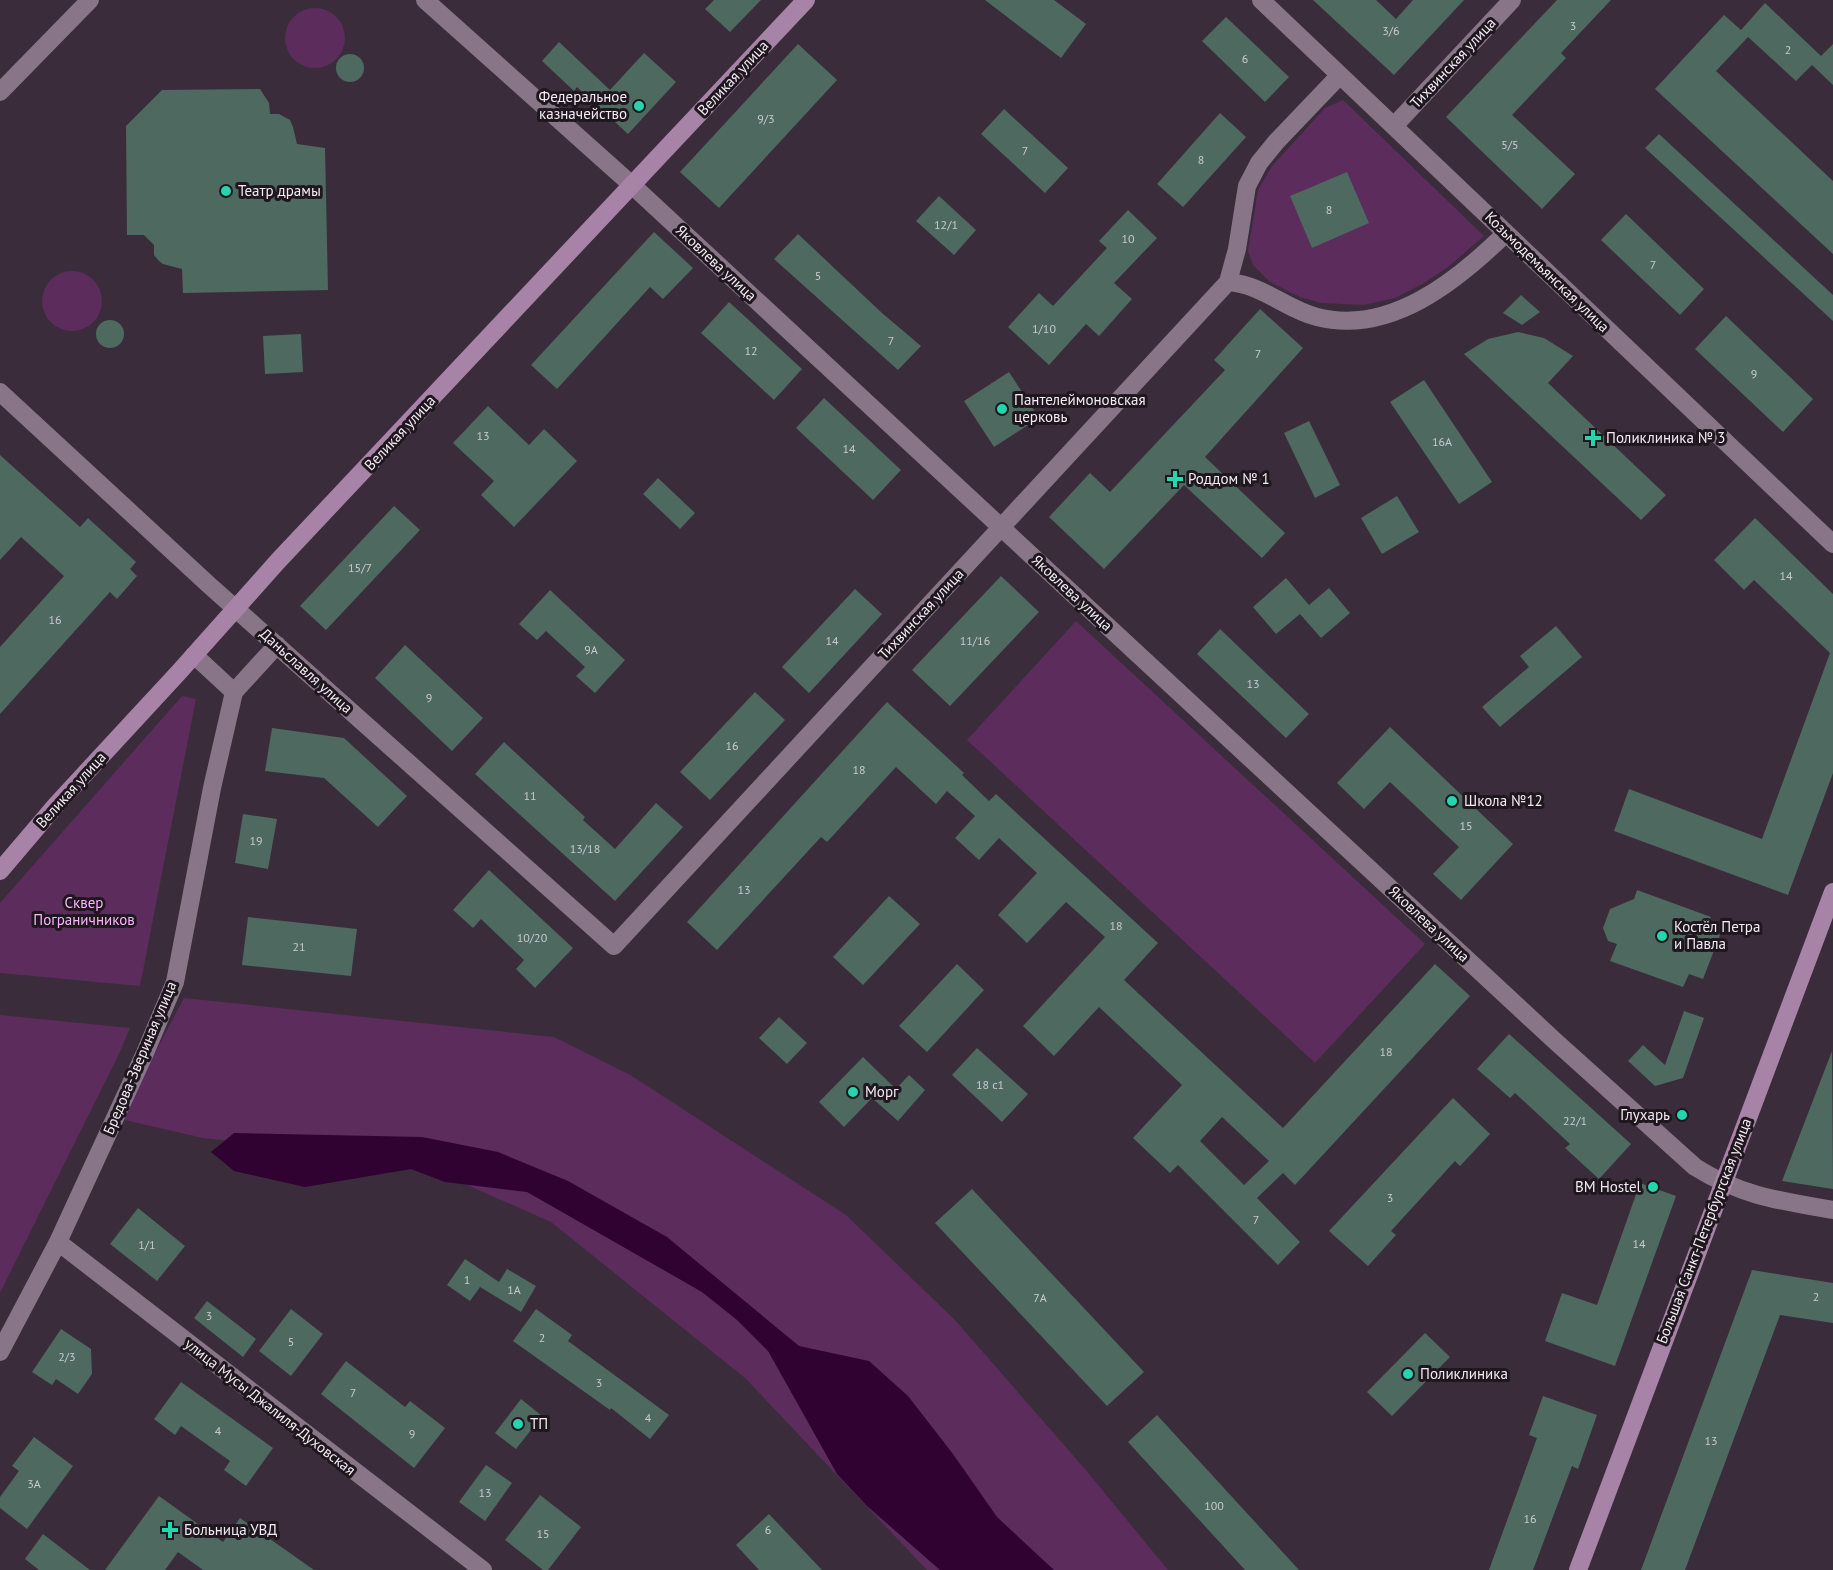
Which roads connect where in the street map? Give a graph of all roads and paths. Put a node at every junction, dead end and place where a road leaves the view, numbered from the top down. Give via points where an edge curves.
1 (90, 0) edge
2 (425, 0) edge
3 (806, 0) edge
4 (1261, 0) edge
5 (1512, 0) edge
6 (1341, 75) junction
7 (0, 92) edge
8 (1394, 126) junction
9 (633, 186) junction
10 (1506, 233) junction
11 (1228, 282) junction
12 (0, 392) edge
13 (1001, 528) junction
14 (1833, 544) edge
15 (236, 608) junction
16 (277, 645) junction
17 (194, 655) junction
18 (234, 692) junction
19 (0, 871) edge
20 (1833, 892) edge
21 (614, 946) joint
22 (1722, 1183) junction
23 (1833, 1210) edge
24 (58, 1242) junction
25 (0, 1352) edge
26 (483, 1570) edge
27 (1578, 1570) edge

1 - 7 street
2 - 9 street, Яковлева улица
3 - 9 main road, Великая улица
4 - 6 street, Козьмодемьянская улица
5 - 8 street, Тихвинская улица
6 - 8 street, Козьмодемьянская улица
6 - 11 street, Тихвинская улица via 1276,142 1246,186
8 - 10 street, Козьмодемьянская улица
9 - 13 street, Яковлева улица
9 - 15 main road, Великая улица
10 - 11 street via 1464,273 1432,293 1376,317 1353,321 1316,317 1252,286
10 - 14 street, Козьмодемьянская улица
11 - 13 street, Тихвинская улица
12 - 15 street, Даньславля улица
13 - 21 street, Тихвинская улица
13 - 22 street, Яковлева улица via 1556,1041 1695,1167
15 - 16 street, Даньславля улица
15 - 17 main road, Великая улица
16 - 18 street
16 - 21 street, Даньславля улица
17 - 18 street
17 - 19 main road, Великая улица
18 - 24 street, Бредова-Звериная улица via 175,982
20 - 22 main road, Большая Санкт-Петербургская улица
22 - 23 street, Яковлева улица via 1772,1200
22 - 27 main road, Большая Санкт-Петербургская улица
24 - 25 street, Бредова-Звериная улица
24 - 26 street, улица Мусы Джалиля-Духовская

